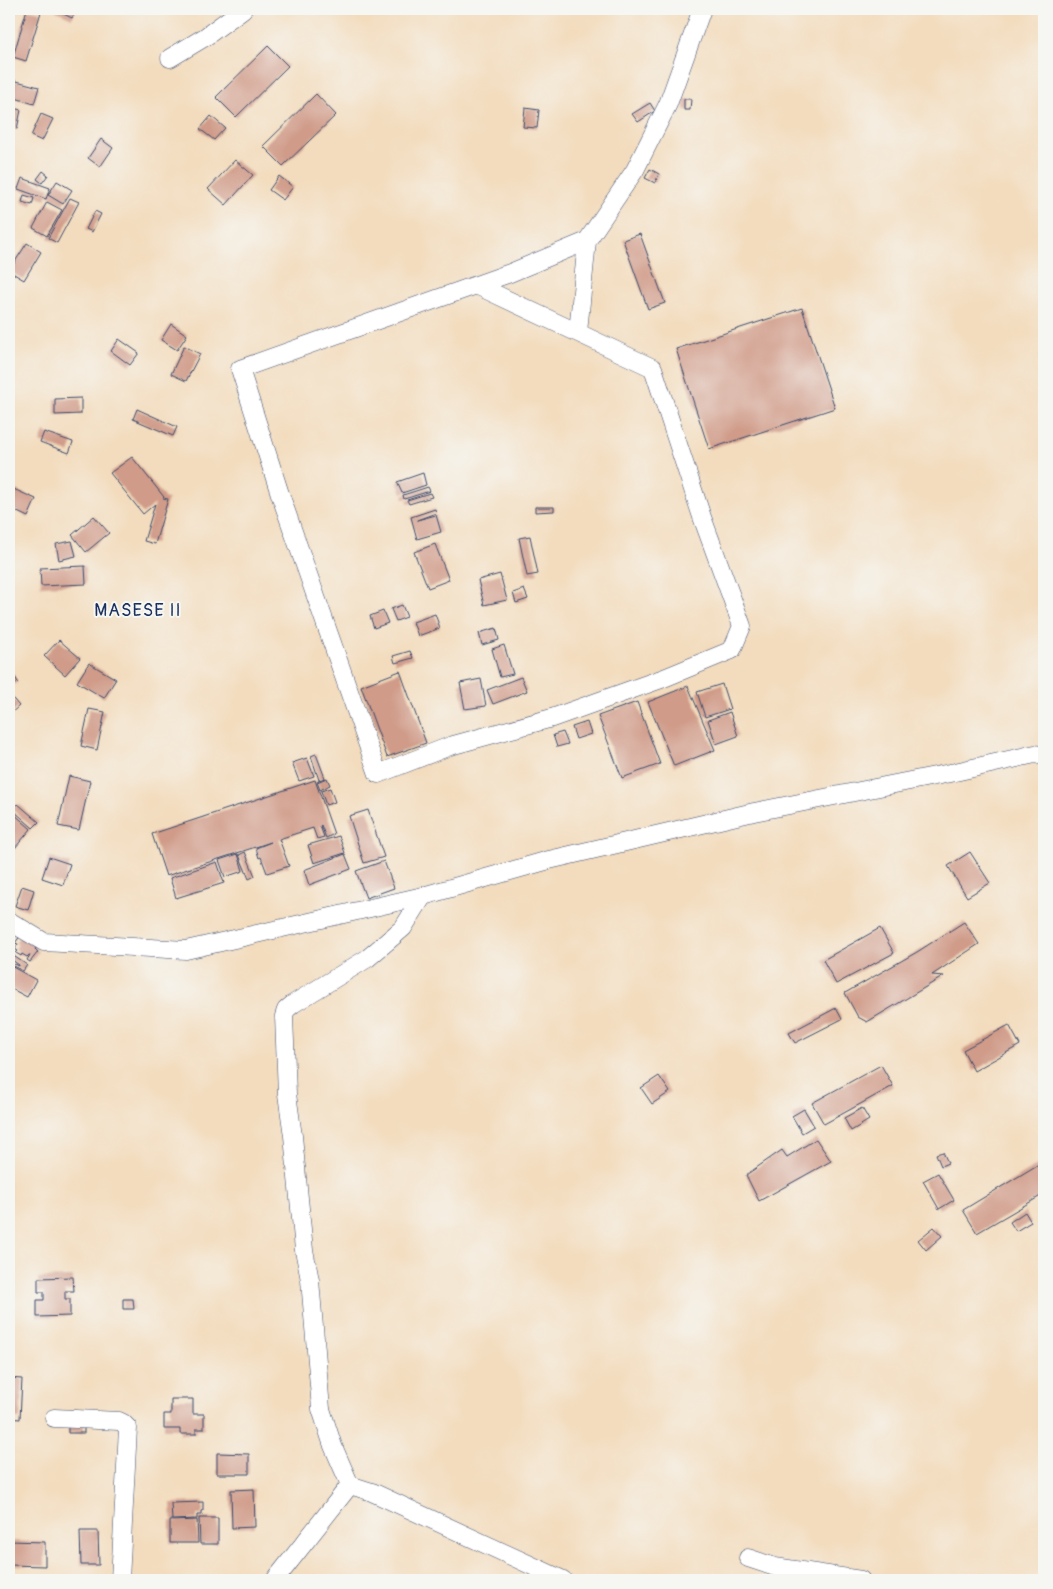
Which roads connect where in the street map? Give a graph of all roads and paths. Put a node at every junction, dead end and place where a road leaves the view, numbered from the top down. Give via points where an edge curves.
1 (243, 9) edge
2 (702, 9) edge
3 (170, 58) dead end
4 (587, 241) junction
5 (476, 285) junction
6 (578, 332) junction
7 (1044, 756) edge
8 (423, 896) junction
9 (9, 921) edge
10 (54, 1418) dead end
11 (350, 1485) junction
12 (748, 1558) dead end
13 (120, 1580) edge
14 (275, 1580) edge
15 (562, 1580) edge
16 (861, 1580) edge

1 - 3 street
2 - 4 street via 668,104 635,170
4 - 5 street
4 - 6 street
5 - 6 street
5 - 6 street via 240,369 378,774 450,746 552,718 732,650 742,626 653,368
7 - 8 street via 1035,754 754,812 549,860
8 - 9 street via 186,950 44,942
8 - 11 street via 403,928 368,958 293,1004 284,1016 287,1094 310,1280 321,1409
10 - 13 street via 119,1421 128,1428
11 - 14 street
11 - 15 street via 372,1492
12 - 16 street via 775,1567

